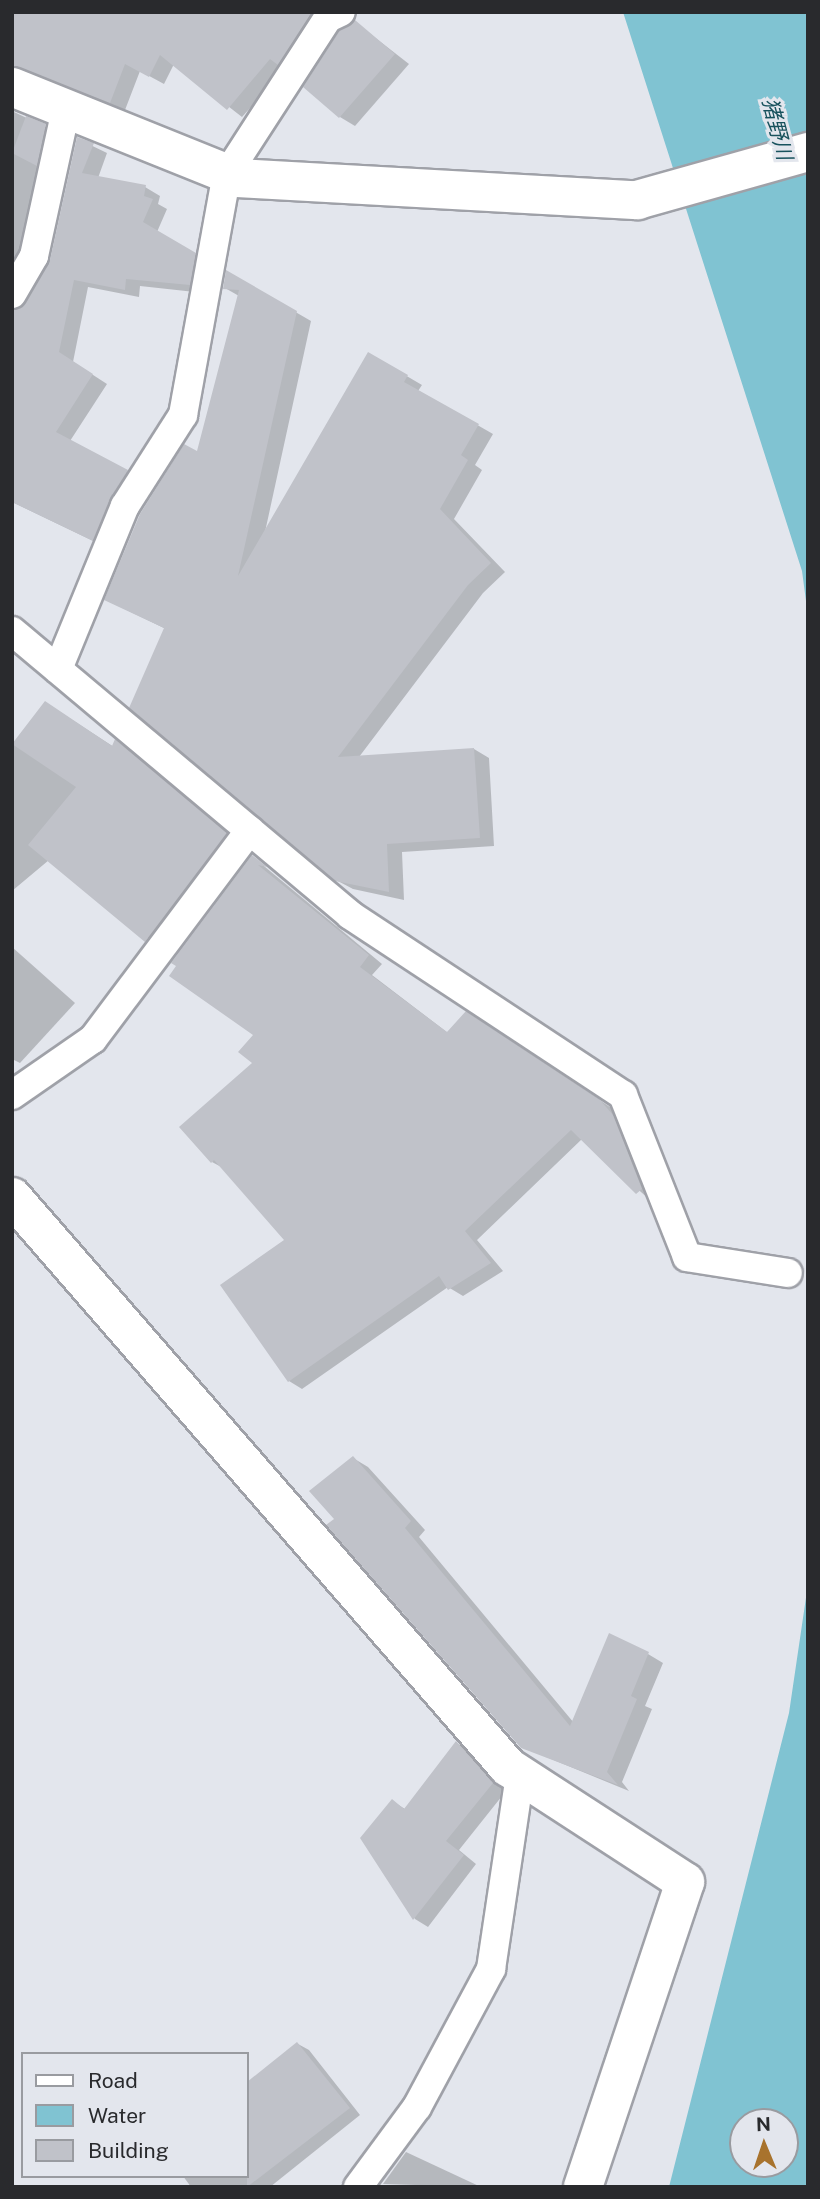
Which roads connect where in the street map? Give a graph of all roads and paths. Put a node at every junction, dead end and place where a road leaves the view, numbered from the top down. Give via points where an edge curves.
1 (341, 12) edge
2 (12, 88) edge
3 (66, 109) junction
4 (808, 152) edge
5 (228, 174) junction
6 (12, 294) edge
7 (12, 631) edge
8 (58, 670) junction
9 (250, 830) junction
10 (12, 1095) edge
11 (12, 1197) edge
12 (788, 1273) dead end
13 (520, 1775) junction
14 (358, 2187) edge
15 (583, 2187) edge

1 - 5 lane via 328,19
2 - 3 street
3 - 5 street
3 - 6 lane via 34,256
4 - 5 street via 637,200
5 - 8 lane via 183,415 125,506
7 - 8 lane
8 - 9 lane
9 - 10 lane via 93,1039
9 - 12 lane via 350,915 623,1095 687,1257
11 - 13 street via 508,1767
13 - 14 lane via 491,1969 417,2107
13 - 15 street via 685,1882

